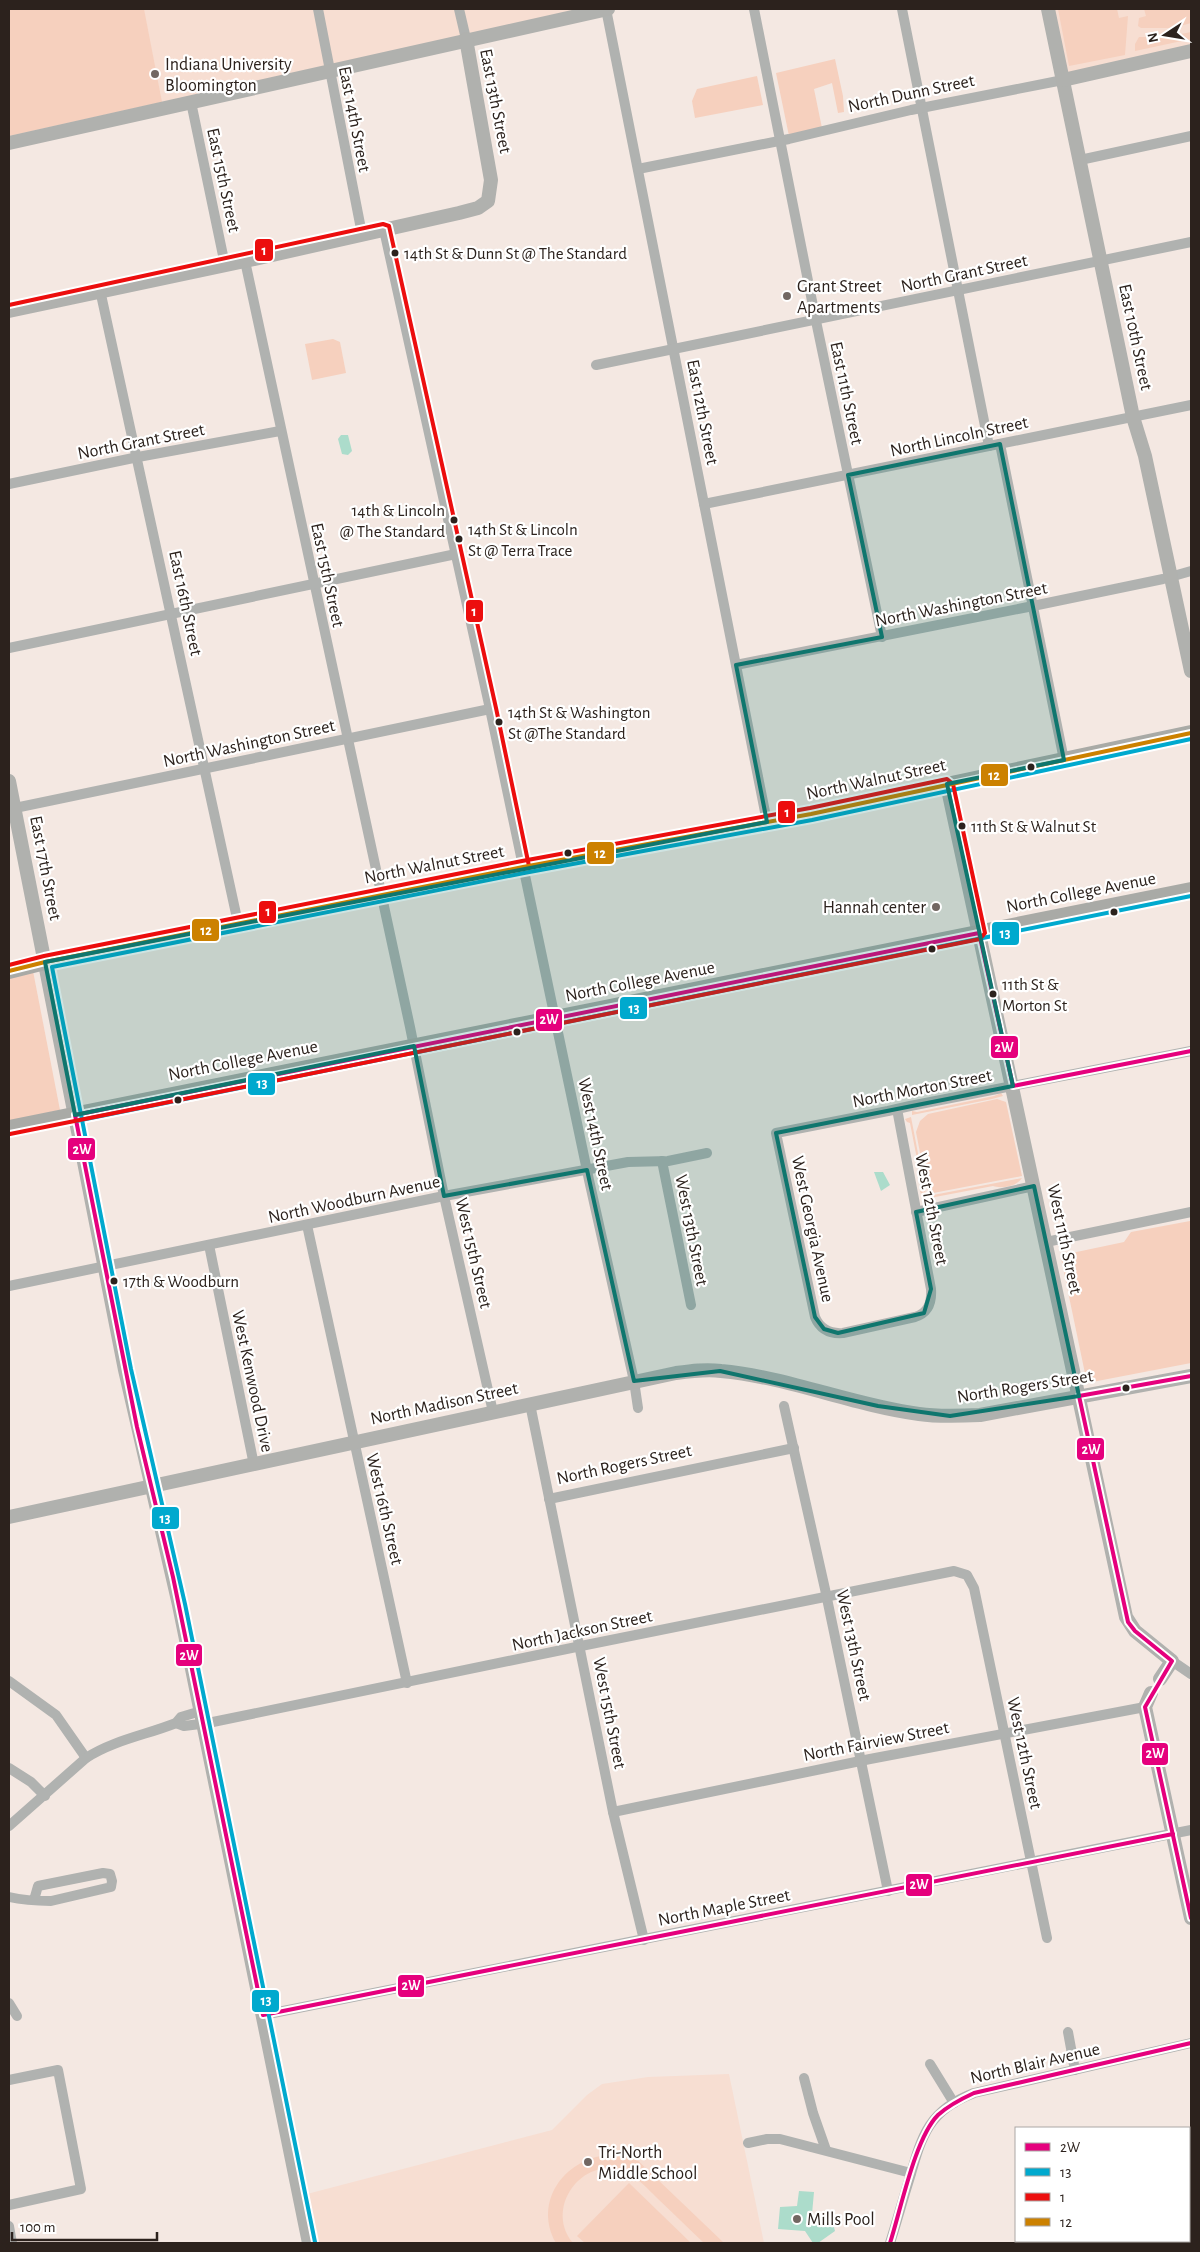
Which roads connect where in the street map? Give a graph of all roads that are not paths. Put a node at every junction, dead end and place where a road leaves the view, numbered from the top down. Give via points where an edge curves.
1 (318, 9) edge
2 (459, 9) edge
3 (607, 9) edge
4 (754, 9) edge
5 (902, 9) edge
6 (1048, 9) edge
7 (466, 40) junction
8 (1191, 51) edge
9 (329, 72) junction
10 (1063, 80) junction
11 (191, 102) junction
12 (922, 109) junction
13 (1191, 136) edge
14 (780, 141) junction
15 (9, 143) edge
16 (1080, 160) junction
17 (638, 169) junction
18 (384, 230) junction
19 (362, 234) junction
20 (1191, 242) edge
21 (244, 261) junction
22 (1102, 261) junction
23 (225, 265) junction
24 (100, 290) junction
25 (958, 291) junction
26 (9, 311) edge
27 (816, 321) junction
28 (674, 349) junction
29 (596, 365) dead end
30 (1191, 405) edge
31 (1133, 417) junction
32 (280, 431) junction
33 (1000, 444) junction
34 (989, 446) junction
35 (138, 457) junction
36 (848, 475) junction
37 (9, 484) edge
38 (704, 504) junction
39 (456, 554) junction
40 (1191, 570) edge
41 (1171, 577) junction
42 (314, 584) junction
43 (1033, 606) junction
44 (172, 614) junction
45 (882, 636) junction
46 (9, 648) edge
47 (736, 665) junction
48 (1191, 671) edge
49 (490, 709) junction
50 (1191, 733) edge
51 (348, 739) junction
52 (1064, 760) junction
53 (205, 770) junction
54 (9, 780) edge
55 (947, 785) junction
56 (15, 808) junction
57 (767, 822) junction
58 (523, 867) junction
59 (1191, 890) edge
60 (382, 894) junction
61 (238, 924) junction
62 (979, 933) junction
63 (45, 962) junction
64 (9, 971) edge
65 (555, 1017) junction
66 (414, 1046) junction
67 (1191, 1051) edge
68 (1013, 1086) junction
69 (897, 1109) junction
70 (75, 1115) junction
71 (9, 1128) edge
72 (776, 1132) joint
73 (707, 1153) dead end
74 (662, 1161) junction
75 (586, 1170) junction
76 (1034, 1186) junction
77 (444, 1196) junction
78 (916, 1212) junction
79 (1191, 1212) edge
80 (307, 1225) junction
81 (1046, 1242) junction
82 (209, 1245) junction
83 (104, 1267) junction
84 (9, 1286) edge
85 (691, 1305) dead end
86 (924, 1313) joint
87 (747, 1375) joint
88 (1191, 1376) edge
89 (634, 1381) junction
90 (1079, 1396) junction
91 (530, 1404) junction
92 (784, 1406) dead end
93 (638, 1408) dead end
94 (493, 1412) junction
95 (353, 1442) junction
96 (794, 1448) junction
97 (254, 1465) junction
98 (151, 1487) junction
99 (549, 1499) junction
100 (9, 1517) edge
101 (967, 1575) joint
102 (827, 1597) junction
103 (581, 1646) junction
104 (1172, 1661) junction
105 (1191, 1674) edge
106 (1160, 1680) dead end
107 (9, 1681) edge
108 (407, 1683) junction
109 (1151, 1693) dead end
110 (1145, 1707) junction
111 (202, 1717) junction
112 (1005, 1733) junction
113 (86, 1758) junction
114 (861, 1760) junction
115 (9, 1768) edge
116 (45, 1796) junction
117 (613, 1812) junction
118 (10, 1824) edge
119 (1191, 1830) edge
120 (1173, 1834) junction
121 (1032, 1862) junction
122 (888, 1891) junction
123 (9, 1897) edge
124 (34, 1900) junction
125 (1191, 1918) edge
126 (1047, 1938) dead end
127 (644, 1940) junction
128 (9, 2003) edge
129 (262, 2015) junction
130 (17, 2016) dead end
131 (1068, 2032) dead end
132 (1191, 2043) edge
133 (930, 2064) dead end
134 (1075, 2070) junction
135 (804, 2078) dead end
136 (9, 2080) edge
137 (954, 2103) junction
138 (748, 2143) dead end
139 (826, 2150) junction
140 (911, 2173) junction
141 (9, 2205) edge
142 (9, 2226) edge
143 (12, 2243) edge
144 (309, 2243) edge
145 (890, 2243) edge

1 - 9 street, East 14th Street
2 - 7 street, East 13th Street
3 - 7 street
3 - 17 street, East 12th Street
4 - 14 street, East 11th Street
5 - 12 street
6 - 10 street, East 10th Street
7 - 9 street
7 - 18 street, East 13th Street via 488,155 491,180 488,201 478,208
8 - 10 street, North Dunn Street
9 - 11 street
9 - 19 street, East 14th Street
10 - 12 street, North Dunn Street
10 - 16 street, East 10th Street
11 - 15 street
11 - 23 street, East 15th Street
12 - 14 street, North Dunn Street
12 - 25 street
13 - 16 street
14 - 17 street, North Dunn Street
14 - 27 street, East 11th Street
16 - 22 street, East 10th Street
17 - 28 street, East 12th Street
18 - 19 street
18 - 39 street
19 - 21 street
20 - 22 street, North Grant Street
21 - 23 street
21 - 32 street, East 15th Street
22 - 25 street, North Grant Street
22 - 31 street, East 10th Street
23 - 24 street
24 - 26 street
24 - 35 street, East 16th Street
25 - 27 street, North Grant Street
25 - 34 street
27 - 28 street, North Grant Street
27 - 36 street, East 11th Street
28 - 29 street, North Grant Street
28 - 38 street, East 12th Street
30 - 31 street, North Lincoln Street
31 - 33 street, North Lincoln Street
31 - 41 street, East 10th Street via 1145,456
32 - 35 street, North Grant Street
32 - 42 street, East 15th Street
33 - 34 street, North Lincoln Street
33 - 43 street
34 - 36 street, North Lincoln Street
35 - 37 street, North Grant Street
35 - 44 street, East 16th Street
36 - 38 street, North Lincoln Street
36 - 45 street, East 11th Street
38 - 47 street, East 12th Street
39 - 42 street
39 - 49 street
40 - 41 street, North Washington Street
41 - 43 street, North Washington Street
41 - 48 street, East 10th Street
42 - 44 street
42 - 51 street, East 15th Street
43 - 45 street, North Washington Street
43 - 52 street
44 - 46 street
44 - 53 street, East 16th Street
45 - 47 street, North Washington Street
47 - 57 street, East 12th Street
49 - 51 street, North Washington Street
49 - 58 street
50 - 52 main road, North Walnut Street
51 - 53 street, North Washington Street
51 - 60 street, East 15th Street
52 - 55 main road, North Walnut Street
53 - 56 street, North Washington Street
53 - 61 street, East 16th Street
54 - 56 street, East 17th Street
55 - 57 main road, North Walnut Street
55 - 62 street, West 11th Street
56 - 63 street, East 17th Street
57 - 58 main road, North Walnut Street
58 - 60 main road, North Walnut Street
58 - 65 street, West 14th Street
59 - 62 main road, North College Avenue
60 - 61 main road, North Walnut Street
60 - 66 street, West 15th Street
61 - 63 main road, North Walnut Street
62 - 65 main road, North College Avenue via 684,994
62 - 68 street, West 11th Street
63 - 64 main road, North Walnut Street
63 - 70 street, East 17th Street
65 - 66 main road, North College Avenue
65 - 75 street, West 14th Street
66 - 70 main road, North College Avenue
66 - 77 street, West 15th Street
67 - 68 street, North Morton Street
68 - 69 street, North Morton Street
68 - 76 street, West 11th Street
69 - 72 street, North Morton Street
69 - 78 street, West 12th Street
70 - 71 main road, North College Avenue
70 - 83 street, East 17th Street
72 - 86 street, West Georgia Avenue via 815,1317 824,1329 843,1333
73 - 74 street, North Woodburn Avenue
74 - 75 street, North Woodburn Avenue via 628,1162
74 - 85 street, West 13th Street
75 - 77 street, North Woodburn Avenue
75 - 89 street, West 14th Street
76 - 78 street
76 - 81 street, West 11th Street
77 - 80 street, North Woodburn Avenue
77 - 94 street, West 15th Street
78 - 86 street, West 12th Street via 931,1289 930,1302
79 - 81 street
80 - 82 street, North Woodburn Avenue
80 - 95 street, West 16th Street
81 - 90 street, West 11th Street
82 - 83 street, North Woodburn Avenue
82 - 97 street, West Kenwood Drive
83 - 84 street, North Woodburn Avenue
83 - 98 street, East 17th Street
87 - 89 street, North Madison Street via 702,1370
87 - 90 street, North Rogers Street via 878,1406 950,1416 980,1414
88 - 90 street, North Rogers Street
89 - 91 street, North Madison Street
89 - 93 street, West 14th Street
90 - 104 street, West 11th Street via 1128,1622
91 - 94 street, North Madison Street
91 - 99 street, West 15th Street
92 - 96 street, West 13th Street
94 - 95 street, North Madison Street
95 - 97 street, North Madison Street
95 - 108 street, West 16th Street
96 - 99 street, North Rogers Street
96 - 102 street, West 13th Street
97 - 98 street, North Madison Street
98 - 100 street, North Madison Street
98 - 111 street, East 17th Street
99 - 103 street, West 15th Street
101 - 102 street, North Jackson Street via 954,1572
101 - 112 street, West 12th Street via 974,1588
102 - 103 street, North Jackson Street
102 - 114 street, West 13th Street
103 - 108 street, North Jackson Street
103 - 117 street, West 15th Street
104 - 105 street
104 - 106 street
107 - 113 street via 56,1715
108 - 111 street, North Jackson Street
109 - 110 street
110 - 112 street, North Fairview Street
110 - 120 street
111 - 113 street, North Jackson Street via 181,1717 176,1723 122,1740
111 - 129 street, East 17th Street
112 - 114 street, North Fairview Street
112 - 121 street, West 12th Street
113 - 116 street
114 - 117 street, North Fairview Street
114 - 122 street, West 13th Street
115 - 116 street
116 - 118 street
117 - 127 street, West 15th Street
119 - 120 street, North Maple Street
120 - 121 street, North Maple Street
120 - 125 street
121 - 122 street, North Maple Street
121 - 126 street, West 12th Street
122 - 127 street, North Maple Street
123 - 124 street
124 - 124 street via 51,1901 111,1887 110,1874 38,1886
127 - 129 street, North Maple Street
128 - 130 street
129 - 144 street, East 17th Street
131 - 134 street
132 - 134 street, North Blair Avenue
133 - 137 street
134 - 137 street, North Blair Avenue via 974,2093
135 - 139 street
136 - 141 street via 58,2070 81,2189
137 - 140 street, North Blair Avenue via 937,2116 925,2133
138 - 139 street via 780,2139
139 - 140 street
140 - 145 street, North Blair Avenue
142 - 143 street

